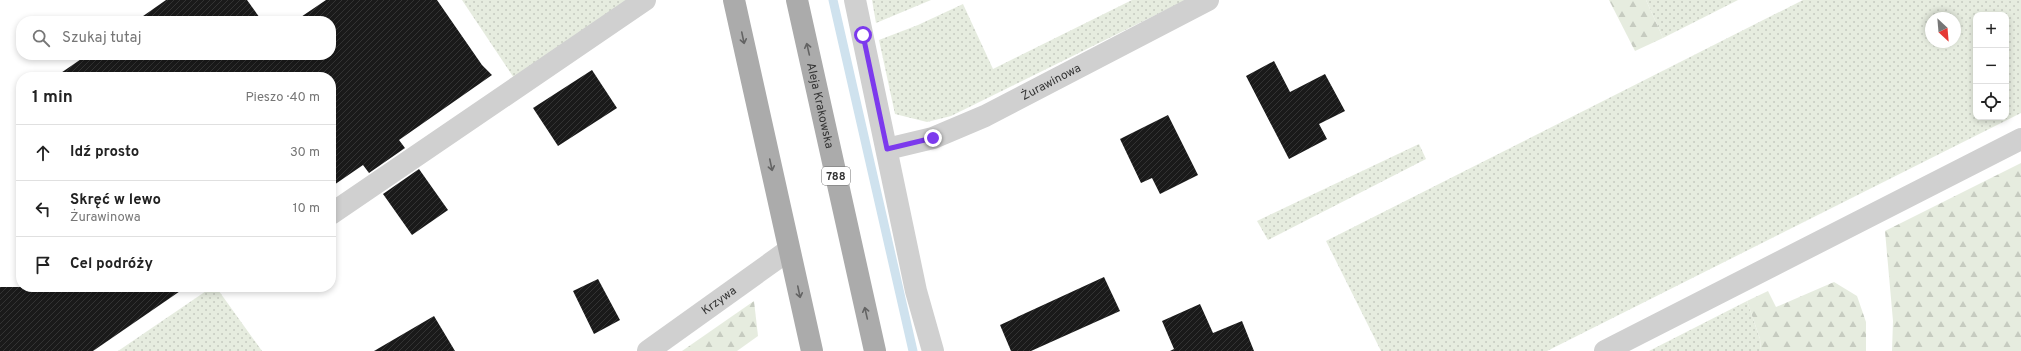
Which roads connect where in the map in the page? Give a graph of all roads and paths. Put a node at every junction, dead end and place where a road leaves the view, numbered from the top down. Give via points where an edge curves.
1 (645, 0) edge
2 (734, 0) edge
3 (797, 0) edge
4 (855, 0) edge
5 (1208, 0) edge
6 (2021, 139) edge
7 (887, 149) junction
8 (336, 211) edge
9 (789, 250) junction
10 (648, 351) edge
11 (812, 351) edge
12 (875, 351) edge
13 (933, 351) edge
14 (1605, 351) edge

1 - 8 street
2 -> 9 main road
12 -> 3 main road, Aleja Krakowska / 788
4 - 7 street
5 - 7 street, Żurawinowa via 985,116 933,138
6 - 14 street
7 - 13 street via 916,291
9 - 10 street, Krzywa
9 -> 11 main road

